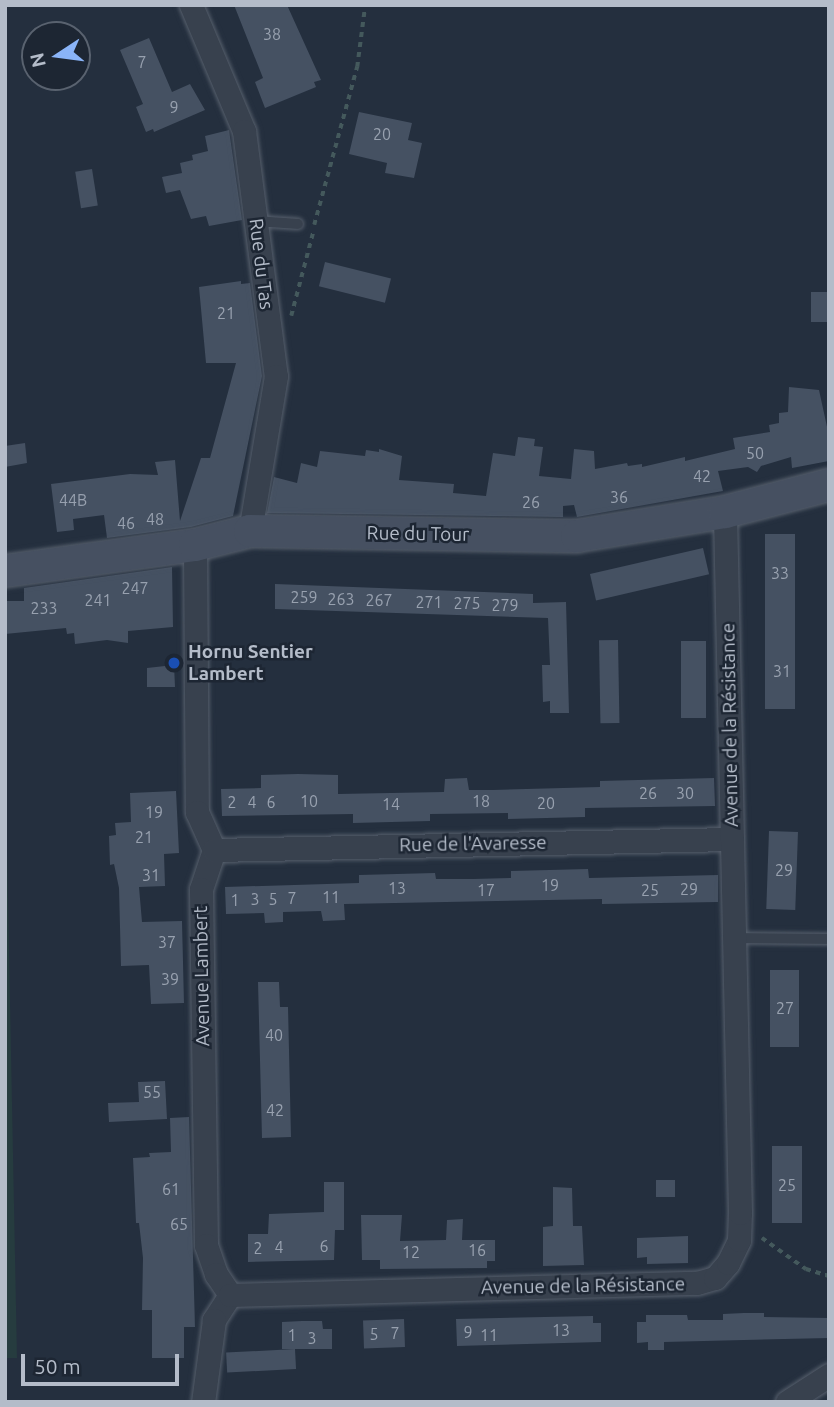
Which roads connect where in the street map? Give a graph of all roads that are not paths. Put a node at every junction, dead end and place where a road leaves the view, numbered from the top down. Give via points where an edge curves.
1 (191, 5) edge
2 (256, 221) junction
3 (298, 224) dead end
4 (829, 485) edge
5 (725, 512) junction
6 (250, 531) junction
7 (195, 545) junction
8 (5, 571) edge
9 (732, 839) junction
10 (214, 850) junction
11 (735, 938) junction
12 (829, 939) edge
13 (230, 1295) junction
14 (829, 1375) edge
15 (203, 1402) edge
16 (787, 1402) edge

1 - 2 street, Rue du Tas via 244,131
2 - 3 lane
2 - 6 street, Rue du Tas via 276,376
4 - 5 street, Rue du Tour
5 - 6 street, Rue du Tour via 577,536
5 - 9 street, Avenue de la Résistance
6 - 7 street, Rue du Tour
7 - 8 street, Rue du Tour
7 - 10 street via 197,812
9 - 10 street, Rue de l'Avaresse
9 - 11 street, Avenue de la Résistance
10 - 13 street, Avenue Lambert via 201,889 206,1245 216,1274
11 - 12 lane
11 - 13 street, Avenue de la Résistance via 739,1240 715,1278 697,1283
13 - 15 street via 214,1320
14 - 16 street

